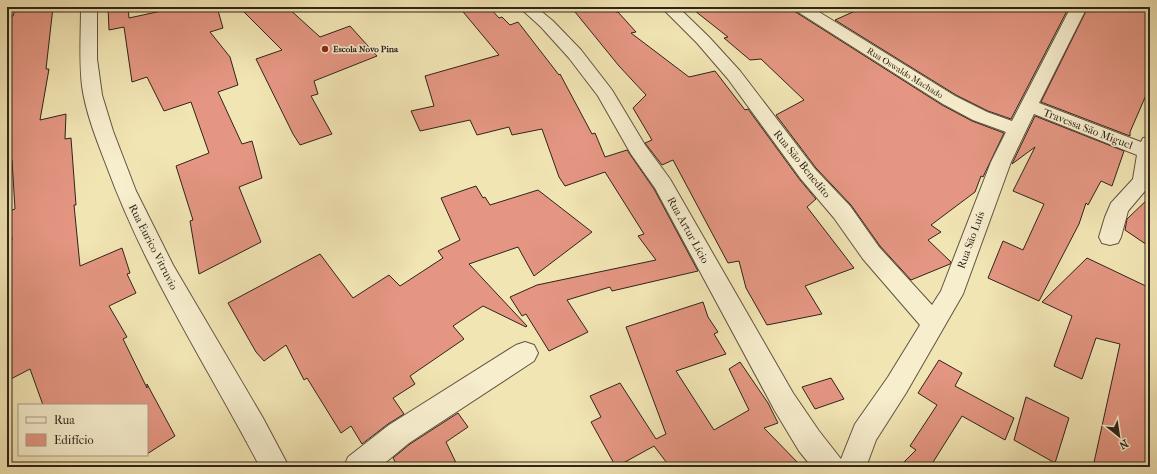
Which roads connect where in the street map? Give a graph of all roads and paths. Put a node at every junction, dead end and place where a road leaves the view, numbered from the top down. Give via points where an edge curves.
1 (90, 7) edge
2 (527, 7) edge
3 (669, 7) edge
4 (800, 7) edge
5 (1079, 7) edge
6 (1029, 106) junction
7 (1016, 129) junction
8 (1148, 147) edge
9 (1110, 237) dead end
10 (933, 323) junction
11 (525, 353) dead end
12 (275, 467) edge
13 (358, 467) edge
14 (830, 467) edge
15 (852, 467) edge

1 - 12 street, Rua Eurico Vitruvio via 90,77 98,116 123,186 177,294
2 - 14 street, Rua Artur Lício via 575,54 606,94 662,184 784,402 808,441
3 - 10 street, Rua São Benedito via 703,40 734,76 808,174 842,212 871,253
4 - 7 street, Rua Oswaldo Machado via 948,100 980,116
5 - 6 street, Rua São Luís
6 - 7 street, Rua São Luís
6 - 8 street, Travessa São Miguel
7 - 10 street, Rua São Luís via 982,208 951,294
8 - 9 street via 1142,180 1121,205
10 - 15 street, Rua São Luís via 866,433
11 - 13 street via 399,434

